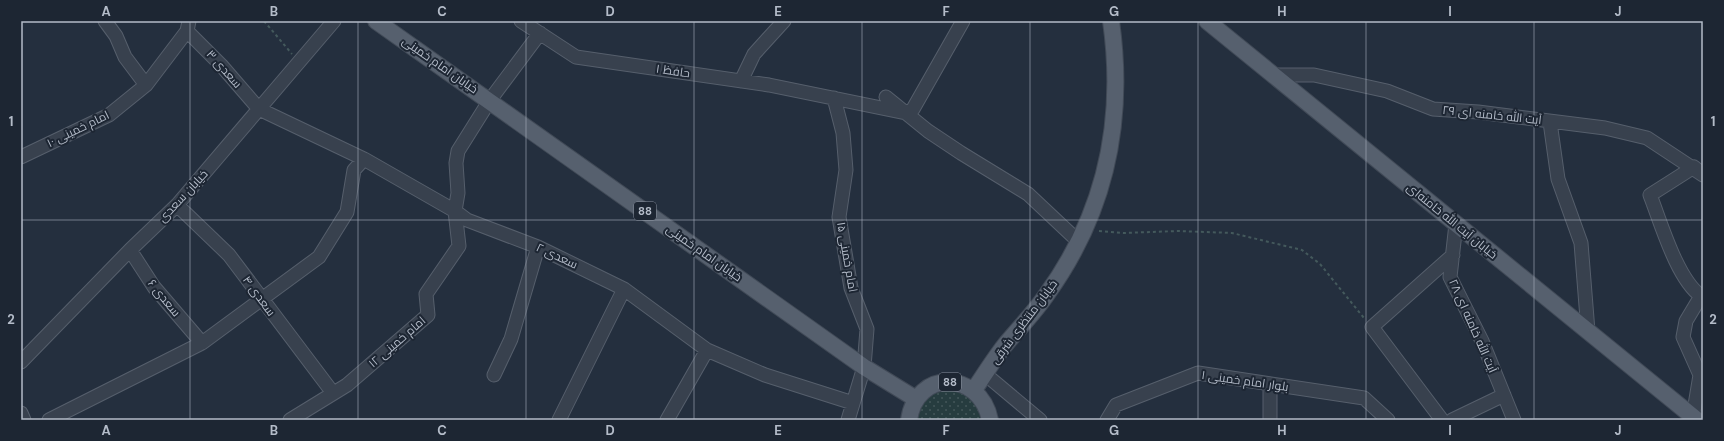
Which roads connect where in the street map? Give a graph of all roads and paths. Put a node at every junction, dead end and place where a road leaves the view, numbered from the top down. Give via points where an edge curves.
1 (105, 21) edge
2 (264, 21) edge
3 (334, 21) edge
4 (376, 21) edge
5 (522, 21) edge
6 (784, 21) edge
7 (963, 21) edge
8 (1111, 21) edge
9 (1207, 21) edge
10 (188, 26) edge
11 (540, 33) junction
12 (298, 61) junction
13 (1273, 75) junction
14 (741, 81) junction
15 (146, 85) junction
16 (886, 97) dead end
17 (834, 98) junction
18 (490, 100) junction
19 (259, 109) junction
20 (906, 113) junction
21 (1550, 122) junction
22 (21, 157) edge
23 (364, 159) junction
24 (1700, 172) edge
25 (177, 205) junction
26 (455, 211) junction
27 (1456, 224) junction
28 (1081, 235) junction
29 (538, 247) junction
30 (130, 250) junction
31 (1453, 255) junction
32 (624, 289) junction
33 (262, 300) junction
34 (1368, 323) dead end
35 (1588, 331) junction
36 (202, 343) junction
37 (707, 350) junction
38 (21, 362) edge
39 (864, 367) junction
40 (985, 374) junction
41 (494, 375) dead end
42 (1270, 384) junction
43 (974, 390) junction
44 (333, 394) junction
45 (1504, 395) junction
46 (916, 399) junction
47 (853, 404) junction
48 (21, 413) edge
49 (1695, 418) edge
50 (24, 420) edge
51 (49, 420) edge
52 (290, 420) edge
53 (559, 420) edge
54 (666, 420) edge
55 (848, 420) edge
56 (909, 420) edge
57 (990, 420) edge
58 (1040, 420) edge
59 (1107, 420) edge
60 (1270, 420) edge
61 (1388, 420) edge
62 (1442, 420) edge
63 (1452, 420) edge
64 (1514, 420) edge

1 - 15 street via 116,36 125,57
2 - 12 path
3 - 12 street, خیابان سعدی
4 - 18 main road, خیابان امام خمینی / 88
5 - 11 street, حافظ ۱
6 - 14 street via 754,54
7 - 20 street via 913,109
8 - 28 main road, خیابان منتظری شرقی via 1115,50 1116,112 1108,163
9 - 13 main road, خیابان آیت الله خامنه‌ای
10 - 15 street, امام خمینی ۱۰
10 - 19 street, سعدی ۳
11 - 14 street, حافظ ۱ via 576,56
11 - 18 street, امام خمینی ۱۲
12 - 19 street, خیابان سعدی
13 - 21 street, آیت الله خامنه ای ۲۹ via 1314,75 1386,91 1433,109
13 - 27 main road, خیابان آیت الله خامنه‌ای
14 - 17 street, حافظ ۱
15 - 22 street, امام خمینی ۱۰ via 109,115
16 - 20 street
17 - 20 street, حافظ ۱
17 - 39 street, امام خمینی ۱۵ via 842,133 846,170 839,217 851,288 867,328
18 - 26 street, امام خمینی ۱۲ via 458,151 458,193
18 - 39 main road, خیابان امام خمینی / 88
19 - 23 street, سعدی ۲
19 - 25 street, خیابان سعدی
20 - 28 street via 960,153 1028,194
21 - 24 street, آیت الله خامنه ای ۲۹ via 1605,128 1647,138
21 - 35 street via 1558,179 1581,243
23 - 26 street, سعدی ۲
23 - 33 street via 354,170 347,212 319,257
24 - 49 street via 1650,195 1678,268 1694,291 1701,296 1686,321 1683,337 1700,375
25 - 30 street, خیابان سعدی
25 - 33 street, سعدی ۴ via 229,254
26 - 29 street, سعدی ۲ via 467,220
26 - 44 street, امام خمینی ۱۲ via 459,246 426,294 428,315 347,385
27 - 31 street, آیت الله خامنه ای ۲۸
27 - 35 main road, خیابان آیت الله خامنه‌ای
28 - 34 path via 1178,231 1232,233 1302,250 1320,264
28 - 40 main road, خیابان منتظری شرقی via 1047,294
29 - 32 street, سعدی ۲
29 - 41 street via 511,339
30 - 36 street, سعدی ۶ via 154,287
30 - 38 street, خیابان سعدی
31 - 45 street, آیت الله خامنه ای ۲۸ via 1450,277 1482,341
31 - 62 street, آیت الله خامنه ای ۲۸ via 1372,327
32 - 37 street, سعدی ۲
32 - 53 street
33 - 36 street
33 - 44 street, سعدی ۴
35 - 49 main road, خیابان آیت الله خامنه‌ای
36 - 51 street
37 - 47 street, سعدی ۲ via 766,375
37 - 54 street
39 - 46 main road, خیابان امام خمینی / 88
39 - 47 street, امام خمینی ۱۵
40 - 43 main road, خیابان منتظری شرقی
40 - 58 street
42 - 59 street, بلوار امام خمینی ۱ via 1198,373 1116,405
42 - 60 street
42 - 61 street, بلوار امام خمینی ۱ via 1364,398
43 - 46 main road, 88 via 950,382 937,384 925,390
43 - 57 main road, 88 via 988,408
44 - 52 street, امام خمینی ۱۲
45 - 63 street
45 - 64 street, آیت الله خامنه ای ۲۸
46 - 56 main road
47 - 55 street, امام خمینی ۱۵
48 - 50 street

